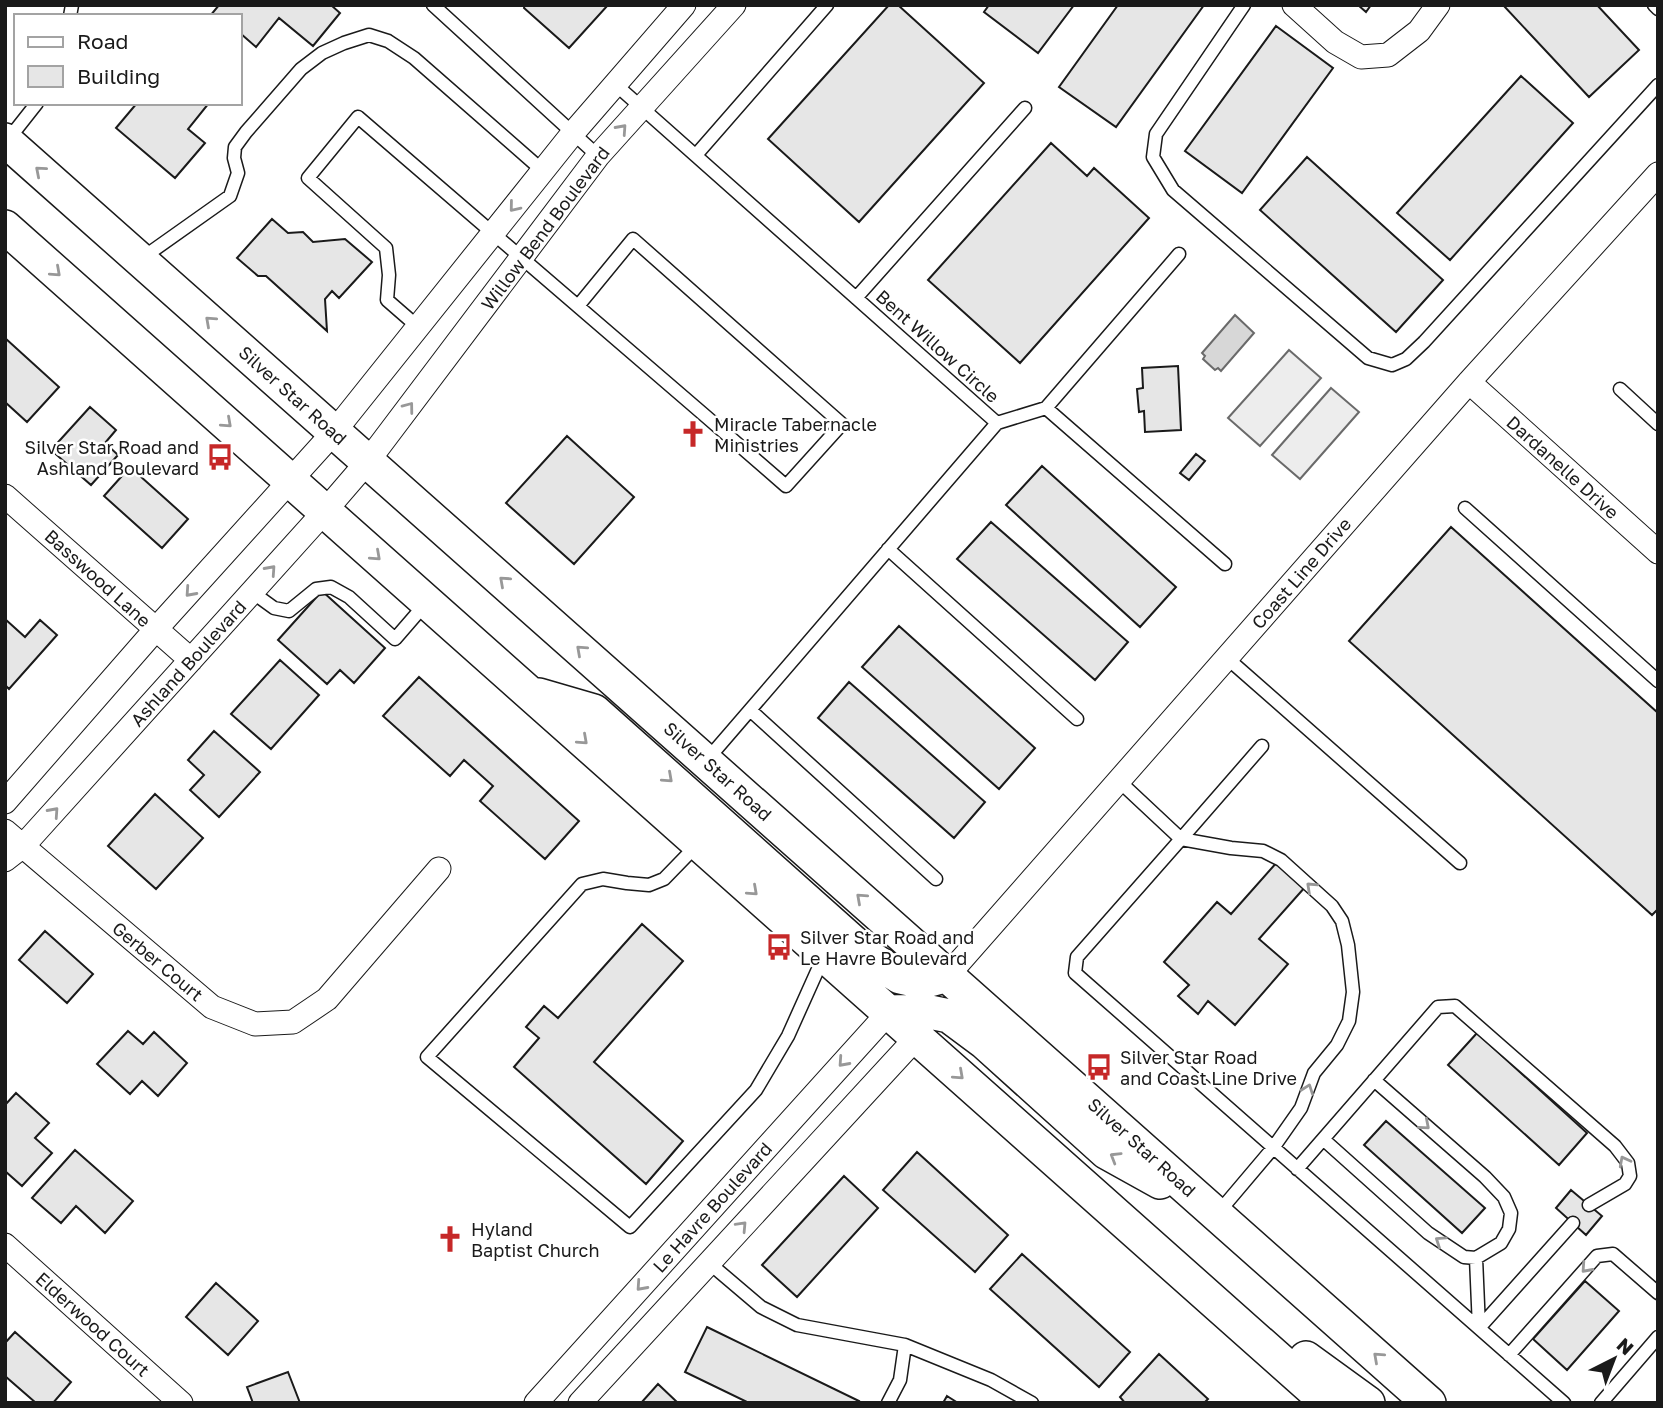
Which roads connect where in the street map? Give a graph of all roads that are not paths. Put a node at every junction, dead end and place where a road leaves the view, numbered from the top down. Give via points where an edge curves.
1 (433, 5) edge
2 (684, 5) edge
3 (734, 5) edge
4 (827, 5) edge
5 (1244, 5) edge
6 (1294, 5) edge
7 (1438, 5) edge
8 (1654, 5) edge
9 (1658, 9) edge
10 (615, 84) junction
11 (1658, 85) edge
12 (35, 105) edge
13 (642, 107) junction
14 (1025, 107) dead end
15 (573, 133) junction
16 (6, 141) edge
17 (696, 155) junction
18 (598, 156) junction
19 (543, 171) junction
20 (1658, 174) edge
21 (5, 227) edge
22 (493, 233) junction
23 (1179, 254) dead end
24 (522, 257) junction
25 (140, 260) junction
26 (856, 298) junction
27 (578, 306) junction
28 (418, 327) junction
29 (1469, 383) junction
30 (1620, 389) dead end
31 (1046, 408) junction
32 (997, 423) junction
33 (1658, 424) edge
34 (334, 432) junction
35 (368, 461) junction
36 (291, 480) junction
37 (5, 496) edge
38 (1465, 508) dead end
39 (325, 511) junction
40 (888, 550) junction
41 (1658, 552) edge
42 (1225, 564) dead end
43 (252, 592) junction
44 (418, 613) junction
45 (156, 629) junction
46 (1227, 658) junction
47 (191, 660) junction
48 (1658, 681) edge
49 (530, 692) junction
50 (750, 710) junction
51 (1077, 719) dead end
52 (1262, 747) dead end
53 (706, 761) junction
54 (1119, 782) junction
55 (5, 802) edge
56 (5, 831) edge
57 (1181, 839) junction
58 (699, 843) junction
59 (14, 853) edge
60 (1460, 863) dead end
61 (439, 869) dead end
62 (936, 879) dead end
63 (825, 955) junction
64 (948, 975) junction
65 (888, 1012) junction
66 (917, 1037) junction
67 (1374, 1080) junction
68 (1323, 1139) junction
69 (1273, 1148) junction
70 (1297, 1169) junction
71 (1589, 1205) dead end
72 (1217, 1214) junction
73 (1573, 1223) dead end
74 (5, 1245) edge
75 (1164, 1257) junction
76 (1476, 1258) junction
77 (708, 1262) junction
78 (1658, 1293) edge
79 (1479, 1328) junction
80 (1658, 1337) edge
81 (905, 1345) junction
82 (1509, 1355) junction
83 (181, 1403) edge
84 (536, 1403) edge
85 (580, 1403) edge
86 (888, 1403) edge
87 (1032, 1403) edge
88 (1328, 1403) edge
89 (1368, 1403) edge
90 (1429, 1403) edge
91 (1564, 1403) edge
92 (1601, 1403) edge

1 - 15 lane
2 - 10 street, Willow Bend Boulevard
3 - 13 street, Willow Bend Boulevard
4 - 17 lane
5 - 11 lane via 1156,134 1153,157 1173,190 1367,358 1392,365 1424,342
6 - 7 street via 1335,42 1361,57 1388,55 1419,31
8 - 9 lane
10 - 13 lane, Bent Willow Circle
10 - 15 street, Willow Bend Boulevard
12 - 16 lane
13 - 17 lane, Bent Willow Circle
18 -> 13 street, Willow Bend Boulevard
14 - 26 lane
15 - 18 lane
15 - 19 street, Willow Bend Boulevard
25 -> 16 main road, Silver Star Road
17 - 26 lane, Bent Willow Circle
18 - 24 street, Willow Bend Boulevard
19 -> 22 street, Willow Bend Boulevard
19 - 25 lane via 414,58 369,35 322,53 301,69 235,147 238,173 230,196
20 - 29 street, Coast Line Drive
21 -> 36 main road
22 - 24 lane
22 - 28 street, Willow Bend Boulevard
22 - 28 lane via 358,117 308,178 386,248 387,300
23 - 31 lane
24 - 27 lane
35 -> 24 street, Willow Bend Boulevard
34 -> 25 main road, Silver Star Road
26 - 32 lane, Bent Willow Circle
27 - 27 lane via 786,486 842,424 633,239
28 - 34 street, Willow Bend Boulevard
29 - 41 street, Dardanelle Drive
29 - 46 street, Coast Line Drive
30 - 33 lane
31 - 32 lane
31 - 42 lane
32 - 40 lane, Bent Willow Circle
34 - 35 main road, Silver Star Road
34 - 36 street
35 - 39 street, Ashland Boulevard
53 -> 35 main road, Silver Star Road
36 - 39 main road
36 -> 45 street
37 - 45 street, Basswood Lane
38 - 48 lane
43 -> 39 street, Ashland Boulevard
39 -> 44 main road
40 - 50 lane, Bent Willow Circle
40 - 51 lane
43 - 44 lane via 274,608 289,611 316,589 331,587 396,639
43 - 47 street, Ashland Boulevard
44 - 49 main road
45 - 47 street, Basswood Lane
45 - 55 street
46 - 54 street, Coast Line Drive
46 - 60 lane
59 -> 47 street, Ashland Boulevard
49 -> 58 main road
49 -> 64 main road via 594,711 872,959 900,977 922,982
50 - 53 lane, Bent Willow Circle
50 - 62 lane
52 - 57 lane
64 -> 53 main road, Silver Star Road
54 - 57 lane
54 - 64 street, Coast Line Drive
56 - 59 street, Gerber Court
57 - 69 lane via 1077,957 1075,974
69 -> 57 lane via 1349,1021 1353,992 1342,921 1332,906 1281,860 1264,851
58 -> 63 main road
58 - 63 lane via 664,878 649,885 603,879 582,884 427,1058 630,1227 756,1090 789,1036
59 - 61 street, Gerber Court via 212,1007 255,1024 293,1022 327,999
63 - 65 main road
64 - 72 main road, Silver Star Road
65 - 66 main road
72 -> 65 main road via 1106,1152 949,1016
65 -> 84 street, Le Havre Boulevard
66 -> 75 main road
77 -> 66 street, Le Havre Boulevard
67 - 68 lane
71 -> 67 lane via 1625,1184 1630,1176 1628,1163 1615,1146 1455,1006 1437,1007
67 -> 76 lane via 1504,1196 1511,1213 1509,1229 1501,1243
68 - 70 lane
76 -> 68 lane via 1464,1257 1428,1233
69 - 70 lane
69 - 72 lane
70 - 79 lane
90 -> 72 main road, Silver Star Road
73 - 79 lane
74 - 83 street, Elderwood Court
75 - 88 main road
75 - 89 main road
76 - 79 lane
77 - 81 lane via 761,1307 797,1325
77 - 85 street, Le Havre Boulevard
78 -> 82 lane via 1613,1254 1597,1256
79 - 82 lane
80 - 92 lane
81 - 86 lane via 900,1380
81 - 87 lane via 991,1380
82 - 91 lane

